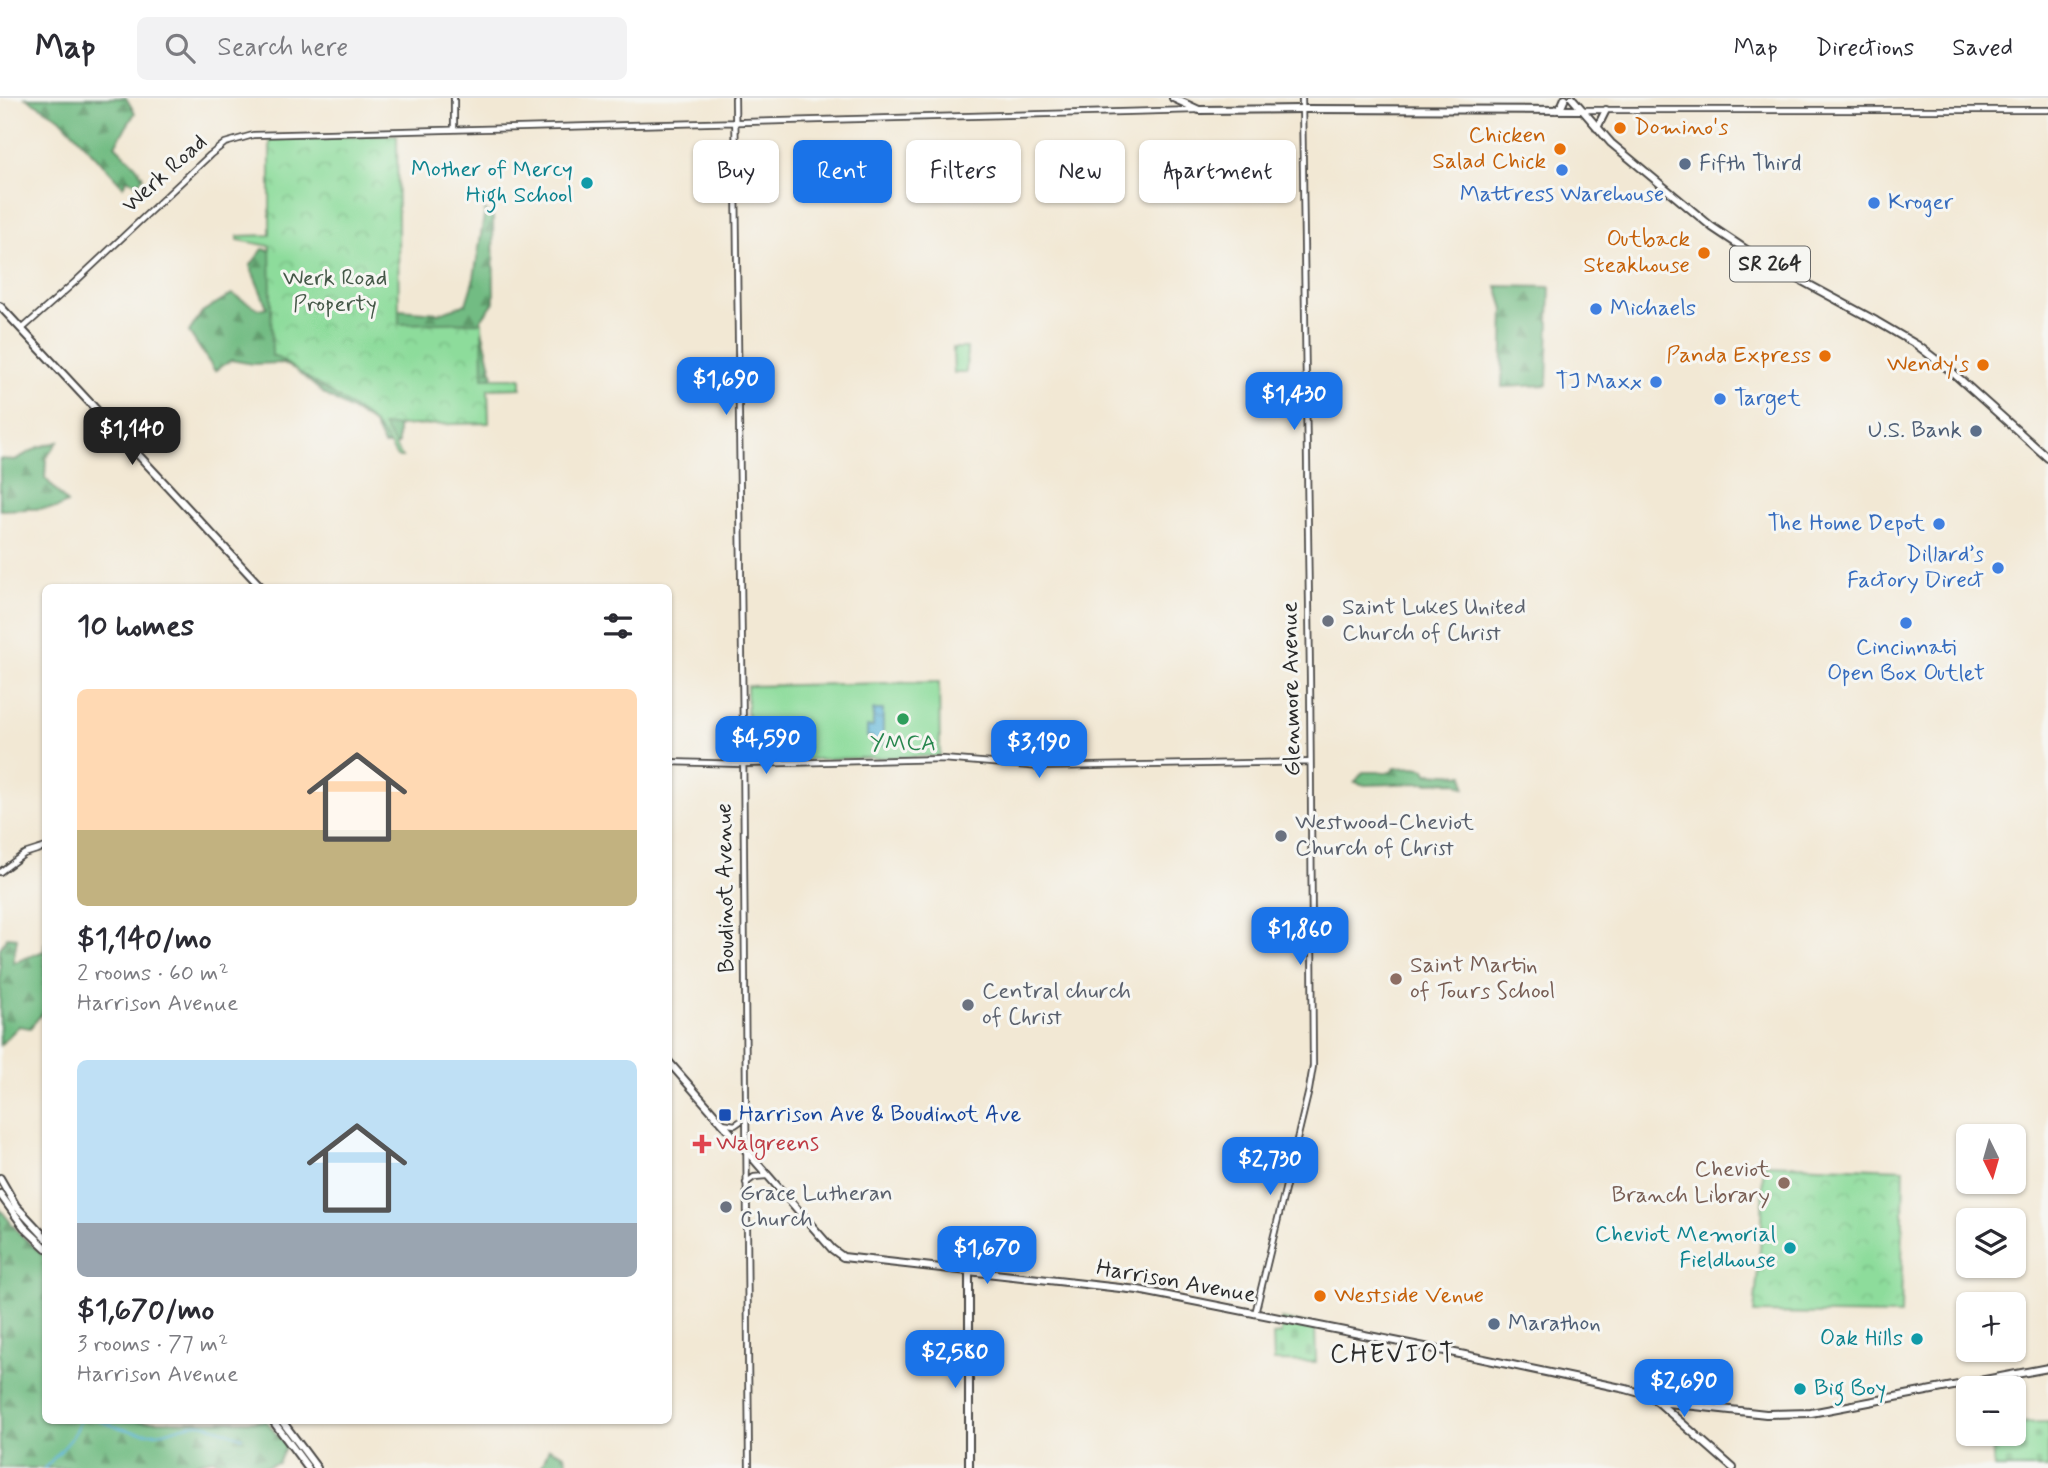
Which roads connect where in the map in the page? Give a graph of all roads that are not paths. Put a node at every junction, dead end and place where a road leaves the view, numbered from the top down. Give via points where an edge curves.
1 (454, 98) edge
2 (735, 98) edge
3 (1173, 98) edge
4 (1302, 98) edge
5 (1565, 98) edge
6 (1572, 98) edge
7 (1302, 109) junction
8 (1199, 110) junction
9 (1556, 110) junction
10 (1582, 110) junction
11 (1606, 110) junction
12 (2048, 110) edge
13 (735, 122) junction
14 (1597, 128) junction
15 (454, 129) junction
16 (0, 306) edge
17 (22, 329) junction
18 (2048, 458) edge
19 (258, 584) edge
20 (672, 762) edge
21 (1310, 762) junction
22 (743, 764) junction
23 (42, 848) edge
24 (0, 872) edge
25 (672, 1066) edge
26 (746, 1118) junction
27 (722, 1123) junction
28 (746, 1148) junction
29 (0, 1178) edge
30 (771, 1178) junction
31 (745, 1183) junction
32 (0, 1194) edge
33 (42, 1234) edge
34 (42, 1244) edge
35 (969, 1270) junction
36 (1255, 1314) junction
37 (2048, 1368) edge
38 (1657, 1402) junction
39 (275, 1424) edge
40 (284, 1424) edge
41 (309, 1468) edge
42 (317, 1468) edge
43 (748, 1468) edge
44 (969, 1468) edge
45 (1733, 1468) edge

1 - 15 street
2 - 13 street, Boudinot Avenue
3 - 8 main road
4 - 7 street, Glenmore Avenue
5 - 9 main road
6 - 10 main road, SR 264
7 - 8 main road, Werk Road
7 - 9 main road, Werk Road
7 - 21 street, Glenmore Avenue
8 - 13 street, Werk Road
9 - 10 main road, Werk Road
10 - 11 street, Werk Road
10 - 14 main road, SR 264
11 - 12 street, Werk Road
11 - 14 main road
13 - 15 street, Werk Road
13 - 22 street, Boudinot Avenue
14 - 18 main road, SR 264 via 1732,241 1937,359
15 - 17 street, Werk Road via 265,134 225,143
16 - 17 main road
17 - 19 main road
20 - 22 street
21 - 22 street via 1040,767 943,759
21 - 36 street, Glenmore Avenue via 1312,1076
22 - 26 street, Boudinot Avenue
23 - 24 street via 24,854
25 - 27 main road, Harrison Avenue
26 - 27 street via 735,1125
26 - 28 street, Boudinot Avenue
27 - 28 main road, Harrison Avenue
28 - 30 main road, Harrison Avenue
28 - 31 street, Boudinot Avenue
29 - 33 main road via 16,1206
30 - 31 street via 760,1175
30 - 35 main road, Harrison Avenue via 839,1255
31 - 43 street, Boudinot Avenue
32 - 34 main road
35 - 36 main road, Harrison Avenue via 1128,1289
35 - 44 main road
36 - 38 main road, Harrison Avenue via 1610,1385
37 - 38 main road via 1811,1413 1766,1414
38 - 45 main road, Harrison Avenue
39 - 41 main road
40 - 42 main road

